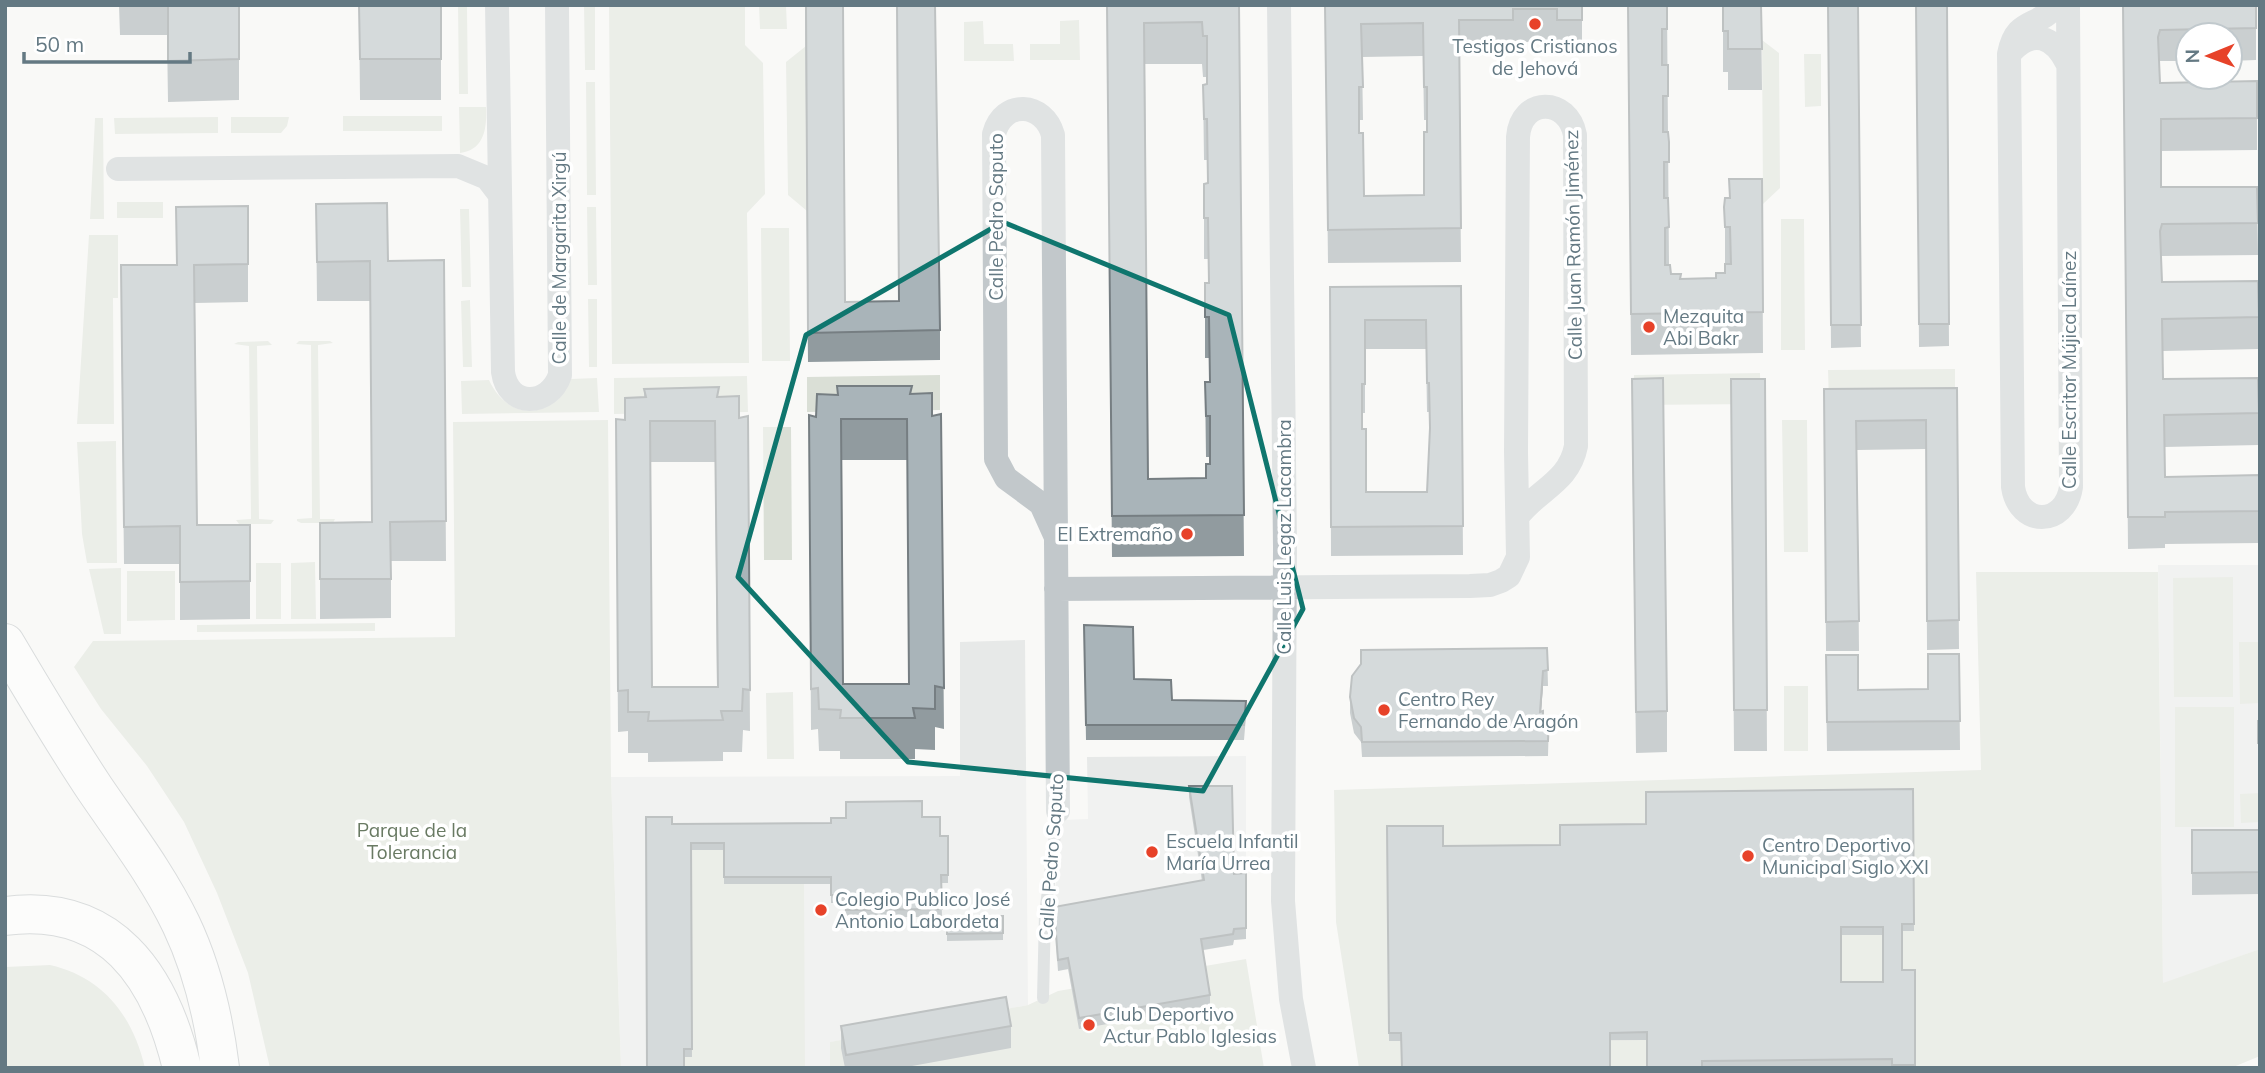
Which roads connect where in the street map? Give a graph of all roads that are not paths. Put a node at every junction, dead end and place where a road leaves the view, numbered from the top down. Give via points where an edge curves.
1 (497, 5) edge
2 (557, 5) edge
3 (1279, 5) edge
4 (2057, 5) edge
5 (2068, 5) edge
6 (2009, 54) junction
7 (2067, 64) junction
8 (500, 126) junction
9 (458, 166) junction
10 (118, 169) dead end
11 (500, 195) junction
12 (1516, 452) junction
13 (1056, 455) junction
14 (1570, 466) junction
15 (1019, 486) junction
16 (1518, 516) junction
17 (1055, 535) junction
18 (1284, 587) junction
19 (1056, 589) junction
20 (5, 643) edge
21 (1058, 811) joint
22 (5, 916) edge
23 (1043, 998) dead end
24 (182, 1068) edge
25 (220, 1068) edge
26 (1304, 1068) edge

1 - 8 street, Calle de Margarita Xirgú
2 - 11 street, Calle de Margarita Xirgú via 559,375 553,390 537,398 516,396 504,382
3 - 18 street, Calle Luis Legaz Lacambra
4 - 6 street, Calle Escritor Mújica Laínez via 2048,16 2018,31
5 - 7 street, Calle Escritor Mújica Laínez
6 - 7 street via 2025,40 2044,39 2062,52
6 - 7 street, Calle Escritor Mújica Laínez via 2013,487 2020,508 2041,516 2064,509 2071,487
8 - 9 street via 491,146
8 - 11 street, Calle de Margarita Xirgú
9 - 10 street
9 - 11 street via 482,175
12 - 14 street via 1525,467 1540,475
12 - 14 street, Calle Juan Ramón Jiménez via 1518,127 1528,111 1549,107 1568,116 1575,135 1576,446
12 - 16 street, Calle Juan Ramón Jiménez
13 - 15 street via 1041,478
13 - 15 street, Calle Pedro Saputo via 1053,135 1039,113 1021,109 1004,115 994,134 996,459 1006,478
13 - 17 street, Calle Pedro Saputo
14 - 16 street
15 - 17 street, Calle Pedro Saputo via 1041,504
16 - 18 street, Calle Juan Ramón Jiménez via 1514,568 1490,585
17 - 19 street, Calle Pedro Saputo
18 - 19 street
18 - 26 street, Calle Luis Legaz Lacambra via 1284,939
19 - 21 street, Calle Pedro Saputo
20 - 25 highway via 180,923 209,1004
21 - 23 lane, Calle Pedro Saputo via 1045,914
22 - 24 highway via 73,919 122,949 146,976 162,1007

